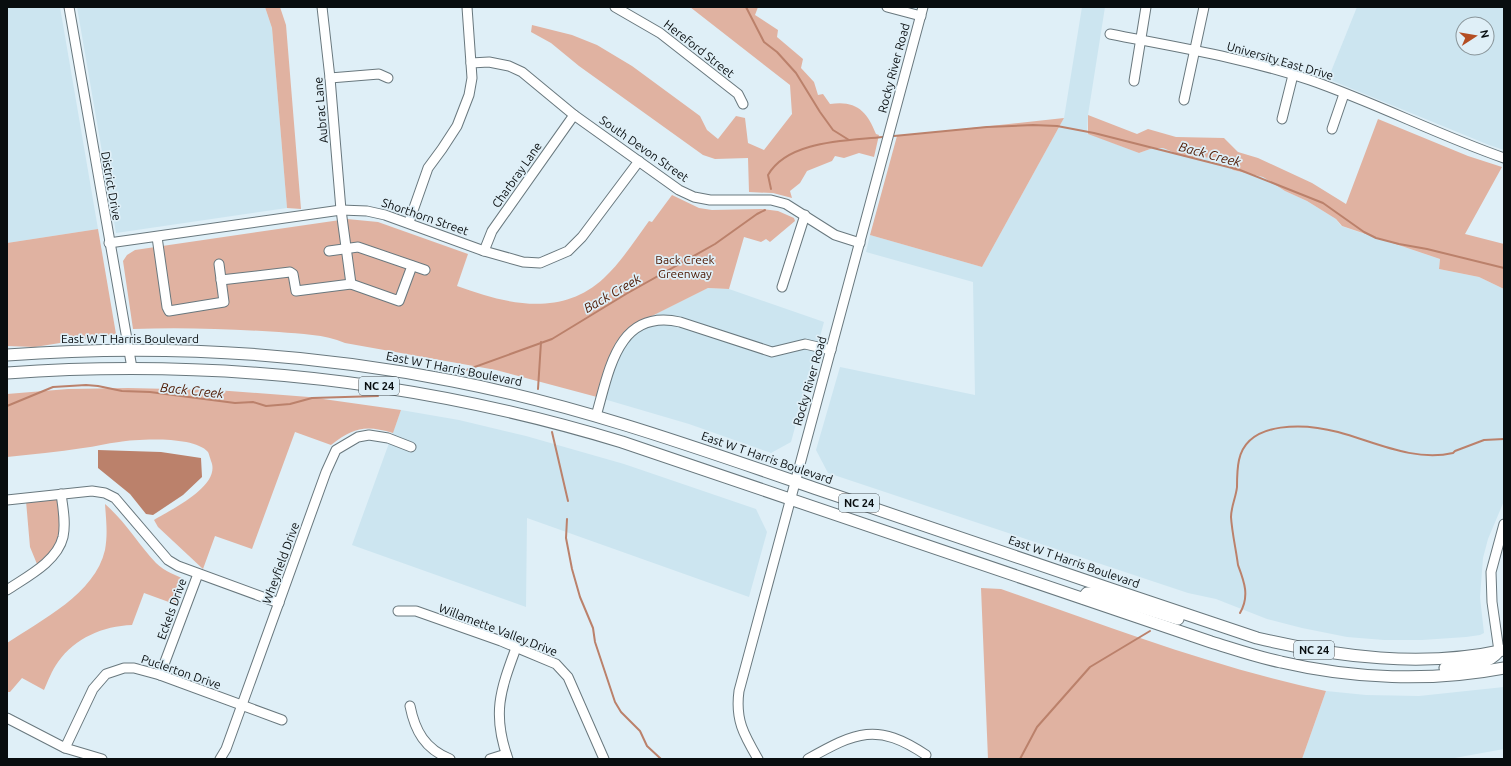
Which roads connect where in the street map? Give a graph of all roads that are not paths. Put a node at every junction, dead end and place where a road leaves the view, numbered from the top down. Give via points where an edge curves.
1 (69, 7) edge
2 (467, 7) edge
3 (615, 7) edge
4 (887, 7) edge
5 (1146, 7) edge
6 (1204, 7) edge
7 (323, 8) edge
8 (922, 12) edge
9 (1110, 34) dead end
10 (1141, 40) junction
11 (1193, 51) junction
12 (470, 63) junction
13 (1294, 75) junction
14 (330, 78) junction
15 (388, 78) dead end
16 (1134, 81) dead end
17 (1344, 94) junction
18 (1184, 100) dead end
19 (743, 104) dead end
20 (574, 115) junction
21 (1282, 119) dead end
22 (1332, 129) dead end
23 (1504, 158) edge
24 (639, 161) junction
25 (341, 210) junction
26 (805, 215) junction
27 (409, 222) junction
28 (158, 237) junction
29 (109, 243) junction
30 (860, 243) junction
31 (347, 248) junction
32 (328, 251) dead end
33 (484, 251) junction
34 (219, 264) dead end
35 (412, 266) junction
36 (425, 270) dead end
37 (221, 280) junction
38 (351, 284) junction
39 (782, 287) dead end
40 (129, 350) junction
41 (831, 350) junction
42 (7, 355) edge
43 (132, 368) junction
44 (7, 373) edge
45 (596, 416) junction
46 (411, 447) dead end
47 (795, 481) junction
48 (61, 494) junction
49 (790, 498) junction
50 (7, 500) edge
51 (1504, 524) edge
52 (198, 574) junction
53 (7, 590) edge
54 (1083, 598) junction
55 (279, 603) junction
56 (398, 611) dead end
57 (1227, 628) junction
58 (516, 648) junction
59 (1502, 650) edge
60 (1503, 667) edge
61 (1371, 675) junction
62 (160, 676) junction
63 (241, 705) junction
64 (410, 706) dead end
65 (7, 718) edge
66 (282, 720) dead end
67 (65, 748) junction
68 (926, 755) dead end
69 (507, 756) edge
70 (102, 759) edge
71 (220, 759) edge
72 (450, 759) edge
73 (490, 759) edge
74 (604, 759) edge
75 (758, 759) edge
76 (808, 759) edge

1 - 29 street, District Drive
2 - 12 street
3 - 19 street, Hereford Street via 660,33 738,94
4 - 8 street
5 - 10 street
6 - 11 street
7 - 14 street, Aubrac Lane
8 - 30 street, Rocky River Road
9 - 10 street, University East Drive
10 - 11 street, University East Drive
10 - 16 street
11 - 13 street, University East Drive
11 - 18 street
12 - 20 street, South Devon Street via 489,62 522,72
12 - 27 street via 472,78 463,113 428,168
13 - 17 street, University East Drive
13 - 21 street
14 - 15 street via 379,74
14 - 25 street, Aubrac Lane
17 - 22 street
17 - 23 street, University East Drive
20 - 24 street, South Devon Street
20 - 33 street, Charbray Lane via 492,231
24 - 26 street, South Devon Street via 679,190 694,197 710,200 772,200 786,204
24 - 33 street, Shorthorn Street via 582,238 568,251 540,263 523,262
25 - 27 street, Shorthorn Street via 368,211
25 - 28 street, Shorthorn Street
25 - 31 street, Aubrac Lane
26 - 30 street, South Devon Street via 835,235
26 - 39 street
27 - 33 street, Shorthorn Street
28 - 29 street, Shorthorn Street
28 - 37 street via 169,311 224,302
29 - 40 street, District Drive
30 - 41 street, Rocky River Road
31 - 32 street
31 - 35 street via 358,247
31 - 38 street, Aubrac Lane
34 - 37 street
35 - 36 street
35 - 38 street via 399,301
37 - 38 street via 290,272 293,274 296,291
40 - 42 main road, East W T Harris Boulevard / NC 24
40 - 43 street, District Drive
40 - 45 main road, East W T Harris Boulevard / NC 24 via 240,353 362,365 488,388
41 - 45 street via 805,344 772,352 680,322 653,322 630,332 617,348
41 - 47 street, Rocky River Road
43 - 44 main road, NC 24
43 - 49 main road, NC 24 via 285,375 383,387 459,400 571,427
45 - 47 main road, East W T Harris Boulevard / NC 24
46 - 55 street, Wheyfield Drive via 388,438 369,435 358,437 336,450
47 - 49 street, Rocky River Road
47 - 57 main road, East W T Harris Boulevard / NC 24
48 - 50 street
48 - 52 street via 92,491 115,498 168,560
48 - 53 street via 64,524 62,538 55,554
49 - 54 main road, NC 24
49 - 75 street, Rocky River Road via 744,669 737,705 742,730
51 - 59 street via 1491,572 1492,602
52 - 55 street
52 - 62 street, Eckels Drive
54 - 57 main road via 1087,593 1096,593 1210,628
54 - 61 main road, NC 24 via 1265,658 1325,670
55 - 63 street, Wheyfield Drive
56 - 58 street, Willamette Valley Drive via 416,611
57 - 59 main road, East W T Harris Boulevard / NC 24 via 1290,646 1367,657 1423,658
58 - 69 street via 499,708 500,727
58 - 74 street, Willamette Valley Drive via 547,659 562,669 573,686
59 - 61 main road via 1484,662 1436,670
60 - 61 main road, NC 24 via 1431,676
62 - 63 street, Puclerton Drive
62 - 67 street, Puclerton Drive via 134,668 115,670 106,674 93,689
63 - 66 street, Puclerton Drive
63 - 71 street, Wheyfield Drive
64 - 72 street via 419,735 434,750
65 - 67 street
67 - 70 street
68 - 76 street via 899,738 872,734 845,739
69 - 73 street

